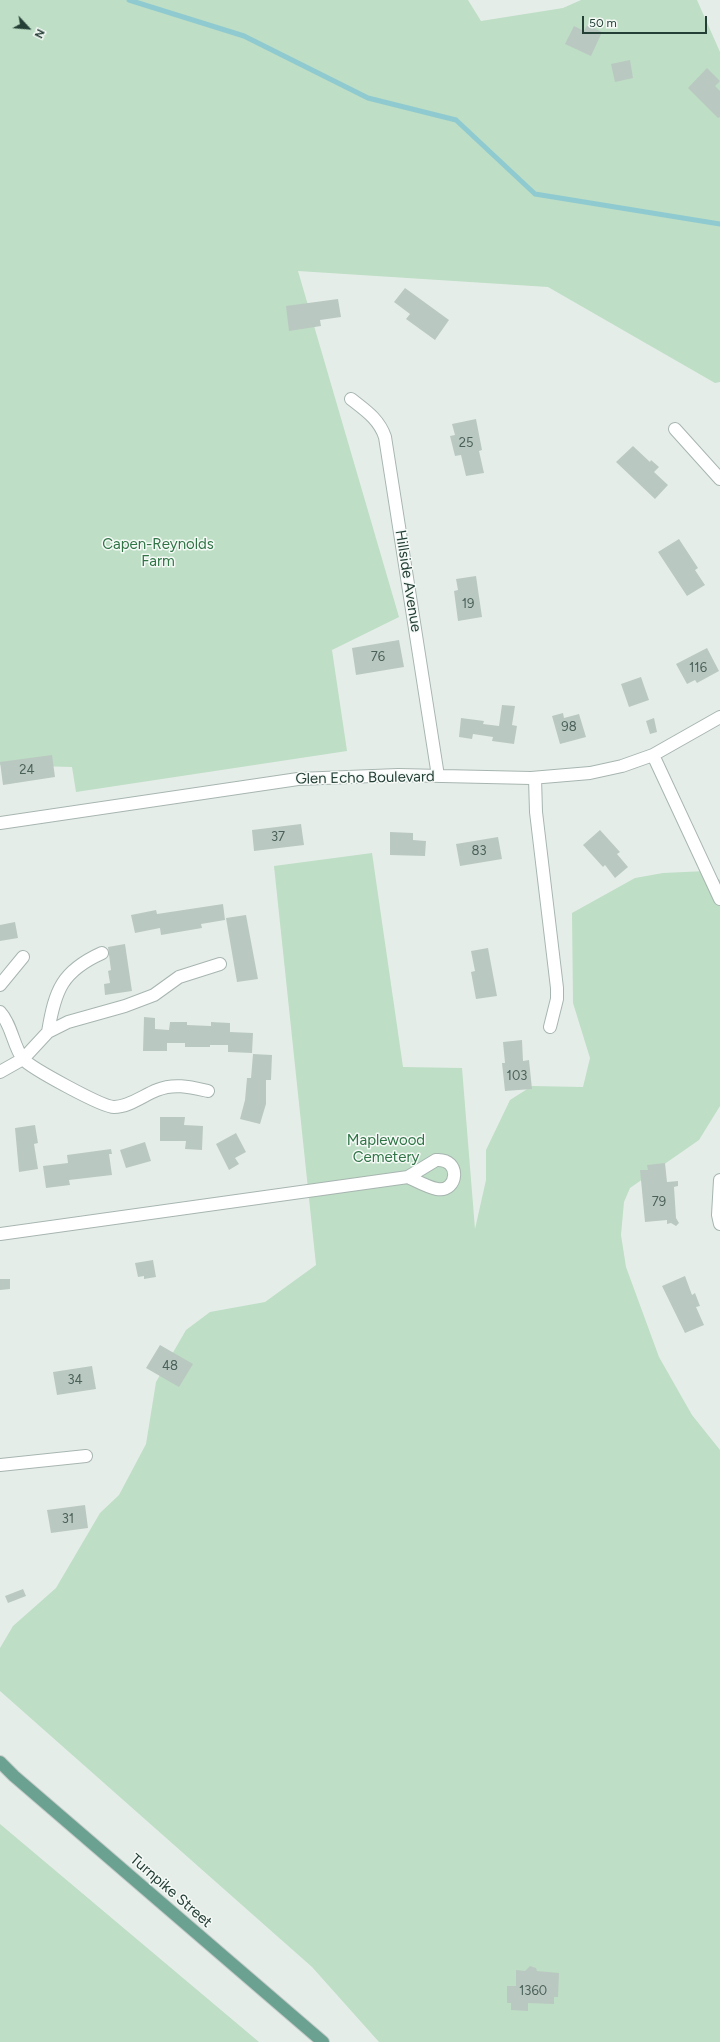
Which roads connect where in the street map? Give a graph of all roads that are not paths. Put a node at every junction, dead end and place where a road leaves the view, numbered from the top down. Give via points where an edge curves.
1 (351, 399) dead end
2 (675, 429) dead end
3 (720, 479) edge
4 (720, 717) edge
5 (653, 755) junction
6 (438, 776) junction
7 (535, 778) junction
8 (0, 823) edge
9 (720, 899) edge
10 (102, 953) dead end
11 (23, 957) dead end
12 (220, 964) dead end
13 (0, 985) edge
14 (0, 1012) edge
15 (550, 1027) dead end
16 (48, 1032) junction
17 (23, 1059) junction
18 (0, 1072) edge
19 (208, 1090) dead end
20 (408, 1177) dead end
21 (720, 1180) edge
22 (720, 1224) edge
23 (0, 1234) edge
24 (86, 1456) dead end
25 (0, 1465) edge
26 (0, 1762) edge
27 (323, 2042) edge

1 - 6 street, Hillside Avenue via 375,418 382,427 385,437
2 - 3 street
4 - 5 street, Glen Echo Boulevard
5 - 7 street, Glen Echo Boulevard via 622,766 590,773
5 - 9 street
6 - 7 street, Glen Echo Boulevard
6 - 8 street, Glen Echo Boulevard via 357,776 286,780
7 - 15 street via 536,812 557,988
10 - 16 street via 85,961 63,982 56,993
11 - 13 street
12 - 16 street via 179,977 154,995 68,1022
14 - 17 street
16 - 17 street
17 - 18 street
17 - 19 street via 77,1092 99,1103 115,1107 158,1089 178,1085
20 - 23 street
21 - 22 street
24 - 25 street
26 - 27 main road, Turnpike Street via 163,1906

